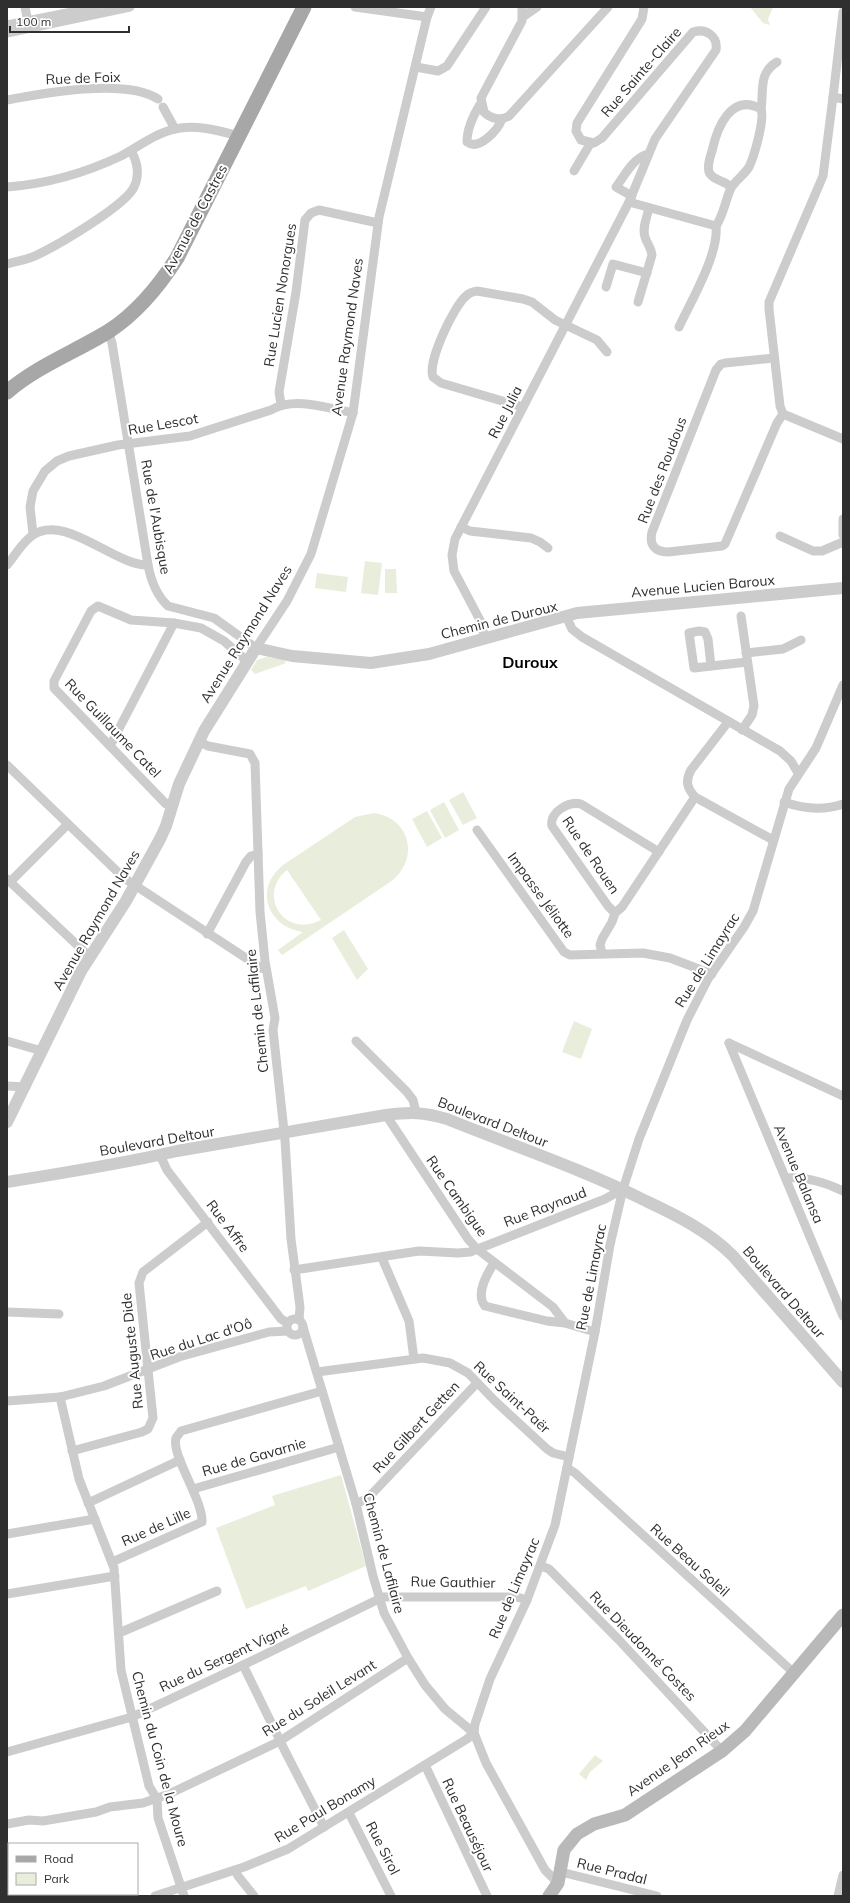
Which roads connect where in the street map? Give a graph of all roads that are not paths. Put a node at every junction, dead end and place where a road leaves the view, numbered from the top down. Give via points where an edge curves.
1 (25, 7) edge
2 (97, 7) edge
3 (130, 7) edge
4 (304, 7) edge
5 (355, 7) edge
6 (431, 7) edge
7 (486, 7) edge
8 (537, 7) edge
9 (608, 7) edge
10 (644, 7) edge
11 (523, 12) edge
12 (843, 12) edge
13 (427, 17) junction
14 (29, 24) junction
15 (7, 25) edge
16 (7, 32) edge
17 (777, 62) dead end
18 (416, 67) junction
19 (833, 97) junction
20 (843, 99) edge
21 (7, 100) edge
22 (481, 102) junction
23 (761, 109) junction
24 (502, 119) junction
25 (175, 129) junction
26 (238, 136) junction
27 (590, 144) junction
28 (131, 151) junction
29 (648, 154) junction
30 (574, 171) dead end
31 (7, 187) edge
32 (731, 187) junction
33 (630, 199) junction
34 (649, 208) junction
35 (378, 223) junction
36 (716, 226) junction
37 (7, 264) edge
38 (646, 273) junction
39 (606, 287) dead end
40 (638, 302) dead end
41 (565, 324) junction
42 (679, 327) dead end
43 (108, 331) junction
44 (607, 352) dead end
45 (774, 358) junction
46 (7, 392) edge
47 (280, 404) junction
48 (523, 407) junction
49 (353, 413) junction
50 (783, 414) junction
51 (843, 439) edge
52 (130, 445) junction
53 (843, 519) edge
54 (461, 527) junction
55 (33, 534) junction
56 (843, 535) edge
57 (780, 536) dead end
58 (843, 542) edge
59 (548, 548) dead end
60 (7, 565) edge
61 (148, 565) junction
62 (843, 588) edge
63 (566, 616) junction
64 (741, 616) dead end
65 (174, 623) junction
66 (485, 639) junction
67 (801, 640) dead end
68 (256, 648) junction
69 (746, 658) junction
70 (248, 662) junction
71 (711, 666) dead end
72 (843, 685) edge
73 (728, 722) junction
74 (742, 730) junction
75 (198, 741) junction
76 (110, 746) junction
77 (7, 765) edge
78 (798, 773) junction
79 (695, 797) junction
80 (784, 802) junction
81 (843, 804) edge
82 (172, 806) junction
83 (68, 824) junction
84 (477, 830) dead end
85 (773, 840) junction
86 (659, 852) junction
87 (258, 854) junction
88 (9, 880) edge
89 (134, 886) junction
90 (615, 913) junction
91 (207, 934) junction
92 (602, 953) junction
93 (91, 958) junction
94 (266, 969) junction
95 (712, 974) junction
96 (356, 1040) dead end
97 (7, 1041) edge
98 (42, 1051) junction
99 (7, 1086) edge
100 (26, 1087) junction
101 (843, 1096) edge
102 (416, 1112) junction
103 (386, 1115) junction
104 (7, 1122) edge
105 (285, 1133) junction
106 (160, 1155) junction
107 (786, 1178) junction
108 (7, 1182) edge
109 (623, 1189) junction
110 (843, 1191) edge
111 (208, 1222) junction
112 (477, 1249) junction
113 (382, 1258) junction
114 (494, 1263) junction
115 (294, 1270) junction
116 (7, 1312) edge
117 (277, 1313) junction
118 (59, 1314) dead end
119 (843, 1316) edge
120 (301, 1324) junction
121 (565, 1324) junction
122 (290, 1330) junction
123 (274, 1331) junction
124 (595, 1332) junction
125 (312, 1355) junction
126 (414, 1359) junction
127 (148, 1371) junction
128 (317, 1372) junction
129 (843, 1382) edge
130 (477, 1383) junction
131 (322, 1391) junction
132 (60, 1397) junction
133 (7, 1401) edge
134 (339, 1446) junction
135 (72, 1451) junction
136 (569, 1457) junction
137 (180, 1460) junction
138 (567, 1468) junction
139 (193, 1489) junction
140 (88, 1503) junction
141 (356, 1504) junction
142 (95, 1519) junction
143 (7, 1534) edge
144 (112, 1562) junction
145 (541, 1566) junction
146 (115, 1576) junction
147 (217, 1590) dead end
148 (7, 1594) edge
149 (379, 1598) junction
150 (527, 1600) junction
151 (843, 1615) edge
152 (119, 1633) junction
153 (408, 1658) junction
154 (243, 1665) junction
155 (794, 1673) junction
156 (132, 1717) junction
157 (474, 1733) junction
158 (280, 1741) junction
159 (722, 1751) junction
160 (7, 1752) edge
161 (425, 1765) junction
162 (157, 1799) junction
163 (349, 1813) junction
164 (7, 1824) edge
165 (324, 1827) junction
166 (236, 1870) junction
167 (843, 1875) edge
168 (559, 1878) junction
169 (182, 1892) edge
170 (155, 1896) edge
171 (254, 1896) edge
172 (391, 1896) edge
173 (487, 1896) edge
174 (549, 1896) edge
175 (657, 1896) edge
176 (838, 1896) edge

1 - 14 street
2 - 14 street
3 - 14 street
4 - 26 main road, Avenue de Castres
5 - 13 street
6 - 13 street, Avenue Raymond Naves
7 - 18 street via 447,66 438,71
8 - 11 street
9 - 24 street via 522,103 509,116
10 - 27 street, Rue Sainte-Claire via 642,19 577,123 578,136
11 - 22 street
12 - 19 street
13 - 18 street, Avenue Raymond Naves
14 - 15 street
14 - 16 street
17 - 23 street via 770,66 763,78
18 - 35 street, Avenue Raymond Naves
19 - 20 street
19 - 45 street via 823,176 769,302
21 - 25 street, Rue de Foix via 40,93 93,89 137,92 161,103
22 - 24 street via 487,116
22 - 24 street via 474,114 467,137 469,144 484,141
23 - 32 street via 762,120 751,161 743,176
23 - 32 street via 747,104 736,107 716,134 708,164 709,172 712,176 728,182
25 - 26 street via 193,128
25 - 28 street
26 - 43 main road, Avenue de Castres via 169,270 145,300
27 - 29 street, Rue Sainte-Claire via 602,138 690,35 702,30 710,33 716,45 713,55 655,139
27 - 30 street
28 - 31 street via 84,171 47,182
28 - 37 street via 137,171 136,180 123,199 107,213 50,248 35,256
29 - 33 street, Rue Sainte-Claire
29 - 33 street via 636,160 616,187
32 - 36 street via 722,218
33 - 34 street
33 - 41 street, Rue Julia
34 - 36 street
34 - 38 street via 644,230 652,255
35 - 47 street, Rue Lucien Nonorgues via 319,210 311,212 306,220 279,392
35 - 49 street, Avenue Raymond Naves
36 - 42 street via 716,242
38 - 39 street via 613,264
38 - 40 street
41 - 44 street via 597,340
41 - 48 street, Rue Julia
41 - 48 street via 555,320 532,302 477,291 471,292 462,300 439,342 432,368 433,378 437,382
43 - 46 main road, Avenue de Castres via 30,374
43 - 52 street, Rue de l'Aubisque
45 - 50 street
45 - 50 street, Rue des Roudous via 721,364 716,370 652,532 651,541 654,548 668,552 725,544
47 - 49 street, Rue Lescot via 302,404
47 - 52 street, Rue Lescot via 271,410 194,435
48 - 54 street, Rue Julia
49 - 68 street, Avenue Raymond Naves via 311,554 287,602
50 - 51 street
52 - 55 street, Rue Lescot via 68,456 50,466 36,485 31,498
52 - 61 street, Rue de l'Aubisque
53 - 56 street
54 - 59 street via 470,531 531,538
54 - 66 street, Rue Julia via 453,547 452,564 481,622
55 - 60 street
55 - 61 street via 51,530 68,532 128,561
57 - 58 street via 813,551 822,551
61 - 68 street, Rue de l'Aubisque via 154,587 168,606 214,618
62 - 63 street, Avenue Lucien Baroux via 592,611
63 - 66 street, Chemin de Duroux
63 - 73 street, Chemin de Duroux via 572,629 582,637
64 - 69 street
65 - 70 street via 210,631
65 - 76 street
65 - 76 street, Rue Guillaume Catel via 131,620 102,607 95,607 53,684 55,690
66 - 68 street, Chemin de Duroux via 430,654 366,664 292,656
67 - 69 street via 783,649
68 - 70 street, Avenue Raymond Naves
69 - 71 street
69 - 74 street via 754,706 752,715
70 - 75 street, Avenue Raymond Naves
72 - 78 street, Rue de Limayrac via 816,748
73 - 74 street, Chemin de Duroux
73 - 79 street via 687,777 689,790
74 - 78 street, Chemin de Duroux via 786,755
75 - 82 street, Avenue Raymond Naves via 178,784
75 - 87 street, Chemin de Lafilaire via 208,746 250,754 253,758 256,769
76 - 82 street, Rue Guillaume Catel via 166,804
77 - 83 street
78 - 80 street, Rue de Limayrac
79 - 85 street
79 - 86 street, Rue de Rouen
80 - 81 street via 817,809
80 - 85 street, Rue de Limayrac
82 - 89 street, Avenue Raymond Naves via 160,839
83 - 88 street
83 - 89 street
84 - 92 street, Impasse Jéliotte via 564,952
85 - 95 street, Rue de Limayrac via 752,911
86 - 90 street, Rue de Rouen via 622,907
86 - 90 street, Rue de Rouen via 581,804 570,803 553,815 552,826
87 - 91 street via 251,856 246,862
87 - 94 street, Chemin de Lafilaire via 260,912
88 - 93 street
89 - 91 street
89 - 93 street, Avenue Raymond Naves
90 - 92 street, Rue de Rouen via 602,938
91 - 94 street
92 - 95 street, Impasse Jéliotte via 659,955
93 - 98 street, Avenue Raymond Naves via 74,985
94 - 105 street, Chemin de Lafilaire via 275,1018 273,1030
95 - 109 street, Rue de Limayrac via 676,1042
96 - 102 street via 407,1092
97 - 98 street
98 - 100 street, Avenue Raymond Naves
99 - 100 street
100 - 104 street, Avenue Raymond Naves
101 - 107 street, Avenue Balansa via 729,1043
102 - 103 street, Boulevard Deltour
102 - 109 street, Boulevard Deltour via 447,1119
103 - 105 street, Boulevard Deltour
103 - 112 street, Rue Cambigue
105 - 106 street, Boulevard Deltour
105 - 115 street, Chemin de Lafilaire
106 - 108 street, Boulevard Deltour
106 - 111 street, Rue Affre via 167,1170
107 - 110 street via 801,1178
107 - 119 street, Avenue Balansa
109 - 112 street, Rue Raynaud via 605,1199
109 - 124 street, Rue de Limayrac
109 - 129 street, Boulevard Deltour via 692,1224 720,1243
111 - 117 street, Rue Affre
111 - 127 street, Rue Auguste Dide via 143,1272 140,1277
112 - 113 street, Rue Raynaud via 458,1253 419,1251
112 - 114 street, Rue Cambigue
113 - 115 street, Rue Raynaud
113 - 126 street via 409,1321
114 - 121 street, Rue Cambigue via 553,1307
114 - 121 street via 481,1292 485,1306
115 - 120 street, Chemin de Lafilaire
116 - 118 street
117 - 122 street, Rue Affre
117 - 123 street
120 - 122 street via 293,1320
120 - 122 street via 302,1332
120 - 125 street, Chemin de Lafilaire
121 - 124 street
122 - 123 street, Rue du Lac d'Oô
122 - 125 street, Chemin de Lafilaire
123 - 127 street, Rue du Lac d'Oô via 179,1358
124 - 136 street, Rue de Limayrac
125 - 128 street, Chemin de Lafilaire
126 - 128 street, Rue Saint-Paër
126 - 130 street, Rue Saint-Paër via 433,1359 450,1363 468,1373
127 - 132 street, Rue du Lac d'Oô
127 - 135 street, Rue Auguste Dide via 153,1418 148,1429
128 - 131 street, Chemin de Lafilaire
130 - 136 street, Rue Saint-Paër via 547,1449
130 - 141 street, Rue Gilbert Getten via 368,1498
131 - 134 street, Chemin de Lafilaire
131 - 137 street, Rue de Gavarnie via 181,1431 176,1437
132 - 133 street, Rue du Lac d'Oô
132 - 135 street, Chemin du Coin de la Moure
134 - 139 street, Rue de Gavarnie
134 - 141 street, Chemin de Lafilaire
135 - 140 street, Chemin du Coin de la Moure
136 - 138 street, Rue de Limayrac
137 - 139 street, Rue de Gavarnie
137 - 140 street
138 - 145 street, Rue de Limayrac via 555,1525
138 - 155 street, Rue Beau Soleil
139 - 144 street, Rue de Lille via 202,1517 202,1522 198,1526
140 - 142 street, Chemin du Coin de la Moure
141 - 149 street, Chemin de Lafilaire
142 - 143 street
142 - 144 street, Chemin du Coin de la Moure
144 - 146 street, Chemin du Coin de la Moure
145 - 150 street, Rue de Limayrac
145 - 159 street, Rue Dieudonné Costes via 549,1569 618,1639
146 - 148 street
146 - 152 street, Chemin du Coin de la Moure
147 - 152 street
149 - 150 street, Rue Gauthier via 494,1596
149 - 153 street, Chemin de Lafilaire via 391,1629
149 - 154 street, Rue du Sergent Vigné
150 - 157 street, Rue de Limayrac via 490,1679
151 - 155 main road, Avenue Jean Rieux
152 - 156 street, Chemin du Coin de la Moure via 121,1670
153 - 157 street, Chemin de Lafilaire via 425,1685 445,1709
153 - 158 street, Rue du Soleil Levant
154 - 156 street, Rue du Sergent Vigné
154 - 158 street
155 - 159 main road, Avenue Jean Rieux via 745,1731
156 - 160 street, Rue du Sergent Vigné
156 - 162 street, Chemin du Coin de la Moure via 149,1786
157 - 161 street, Rue Paul Bonamy via 467,1740
157 - 168 street via 486,1763 545,1870
158 - 162 street, Rue du Soleil Levant
158 - 165 street
159 - 168 main road, Avenue Jean Rieux via 625,1815 594,1824 577,1834 564,1850
161 - 163 street, Rue Paul Bonamy
161 - 173 street, Rue Beauséjour
162 - 164 street, Rue du Soleil Levant via 43,1821 28,1820
162 - 169 street, Chemin du Coin de la Moure via 158,1818
163 - 165 street, Rue Paul Bonamy
163 - 172 street, Rue Sirol
165 - 166 street, Rue Paul Bonamy via 281,1852
166 - 169 street, Rue Paul Bonamy
166 - 171 street
167 - 176 street
168 - 174 main road, Avenue Jean Rieux
168 - 175 street, Rue Pradal
169 - 170 street, Rue Paul Bonamy

